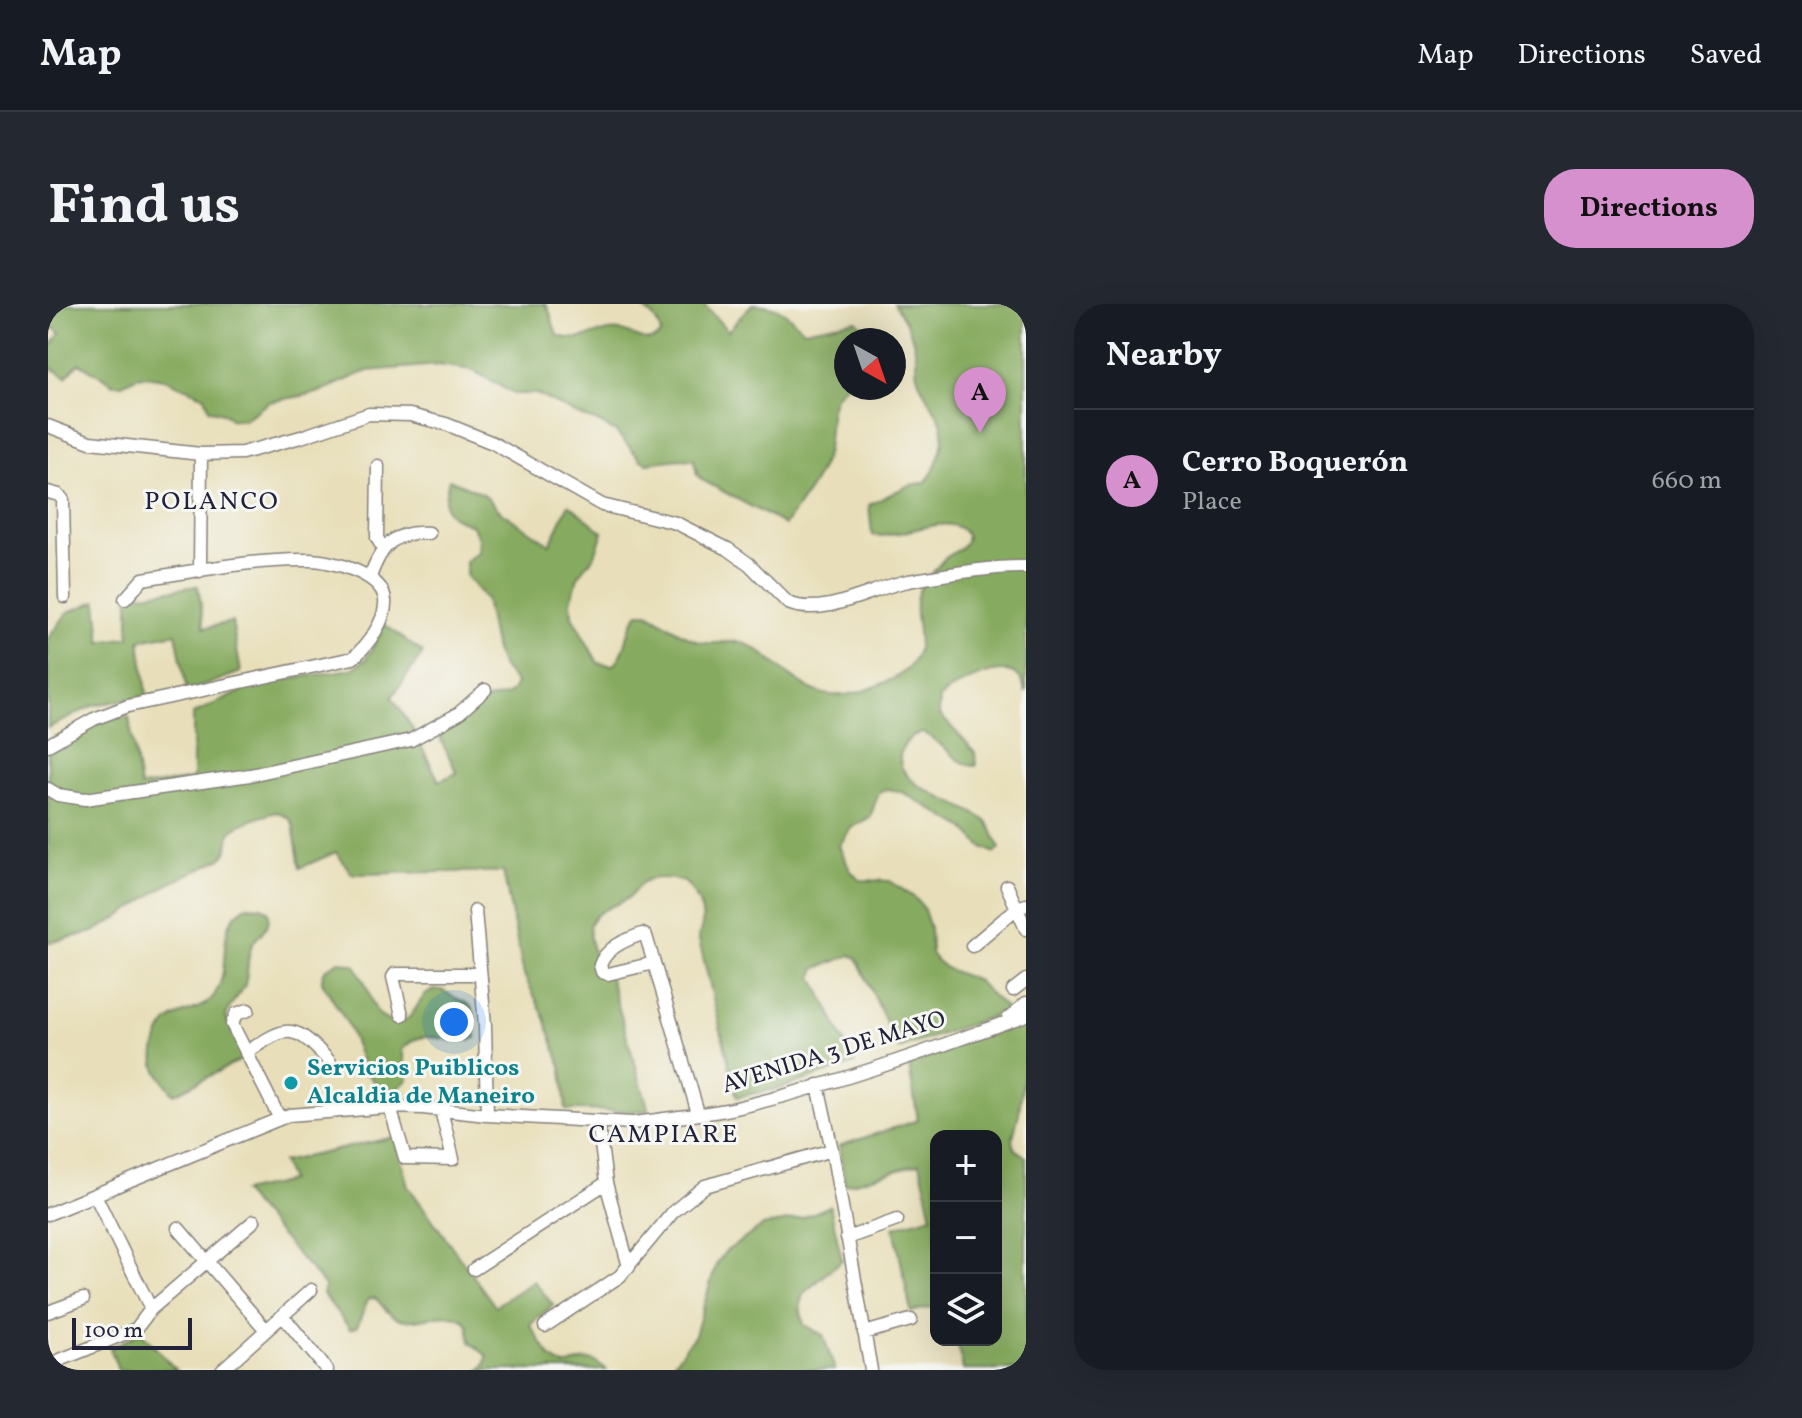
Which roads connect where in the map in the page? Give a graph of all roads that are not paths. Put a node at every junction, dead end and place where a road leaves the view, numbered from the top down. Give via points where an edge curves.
1 (48, 426) edge
2 (201, 454) junction
3 (378, 466) dead end
4 (48, 492) edge
5 (429, 533) dead end
6 (383, 548) junction
7 (1026, 567) edge
8 (200, 571) junction
9 (370, 577) junction
10 (65, 597) dead end
11 (125, 599) dead end
12 (485, 690) dead end
13 (48, 745) edge
14 (48, 789) edge
15 (1007, 886) dead end
16 (1021, 906) edge
17 (475, 911) dead end
18 (1026, 929) edge
19 (972, 946) dead end
20 (654, 963) dead end
21 (480, 974) junction
22 (1026, 980) edge
23 (1013, 990) dead end
24 (1026, 1003) edge
25 (248, 1010) dead end
26 (402, 1015) dead end
27 (1026, 1015) edge
28 (1003, 1024) junction
29 (246, 1053) junction
30 (330, 1062) dead end
31 (818, 1085) junction
32 (390, 1107) junction
33 (441, 1110) junction
34 (698, 1113) junction
35 (487, 1115) junction
36 (279, 1117) junction
37 (598, 1121) junction
38 (832, 1150) junction
39 (606, 1183) junction
40 (95, 1195) junction
41 (48, 1214) edge
42 (897, 1220) dead end
43 (254, 1221) dead end
44 (178, 1228) dead end
45 (847, 1238) junction
46 (208, 1262) junction
47 (629, 1267) junction
48 (474, 1269) dead end
49 (311, 1290) dead end
50 (83, 1299) dead end
51 (151, 1309) junction
52 (48, 1312) edge
53 (283, 1316) junction
54 (911, 1320) dead end
55 (545, 1326) dead end
56 (266, 1330) junction
57 (864, 1333) junction
58 (48, 1365) edge
59 (222, 1370) edge
60 (327, 1370) edge
61 (871, 1370) edge

1 - 2 street via 90,442
2 - 7 street via 242,453 369,414 410,415 446,424 493,443 602,505 676,523 728,549 795,606 851,600 908,581
2 - 8 street
3 - 6 street via 377,538
4 - 10 street via 63,500
5 - 6 street via 396,537
6 - 9 street
8 - 9 street via 312,560
8 - 11 street via 143,579
9 - 13 street via 384,593 386,605 371,639 353,658 128,706
12 - 14 street via 458,714 411,740 369,750 250,775 85,799
15 - 16 street
16 - 18 street
16 - 19 street
17 - 21 street
20 - 34 street
21 - 26 street via 395,974
21 - 35 street
22 - 23 street
24 - 28 street
25 - 29 street via 236,1014 232,1024
27 - 28 street, AVENIDA 3 DE MAYO
28 - 31 street, AVENIDA 3 DE MAYO
29 - 30 street via 285,1031 308,1038
29 - 36 street
31 - 34 street, AVENIDA 3 DE MAYO
31 - 38 street
32 - 33 street, AVENIDA 3 DE MAYO
32 - 33 street via 405,1158 453,1159
32 - 36 street, AVENIDA 3 DE MAYO
33 - 35 street, AVENIDA 3 DE MAYO
34 - 37 street, AVENIDA 3 DE MAYO via 633,1123
35 - 37 street, AVENIDA 3 DE MAYO
36 - 40 street, AVENIDA 3 DE MAYO
37 - 39 street
38 - 45 street
38 - 47 street via 705,1186 673,1212
39 - 47 street
39 - 48 street
40 - 41 street, AVENIDA 3 DE MAYO
40 - 51 street
42 - 45 street
43 - 46 street
44 - 46 street
45 - 57 street
46 - 51 street
46 - 56 street
47 - 55 street
49 - 53 street
50 - 52 street
51 - 58 street via 136,1329
53 - 56 street
53 - 60 street
54 - 57 street
56 - 59 street
57 - 61 street

